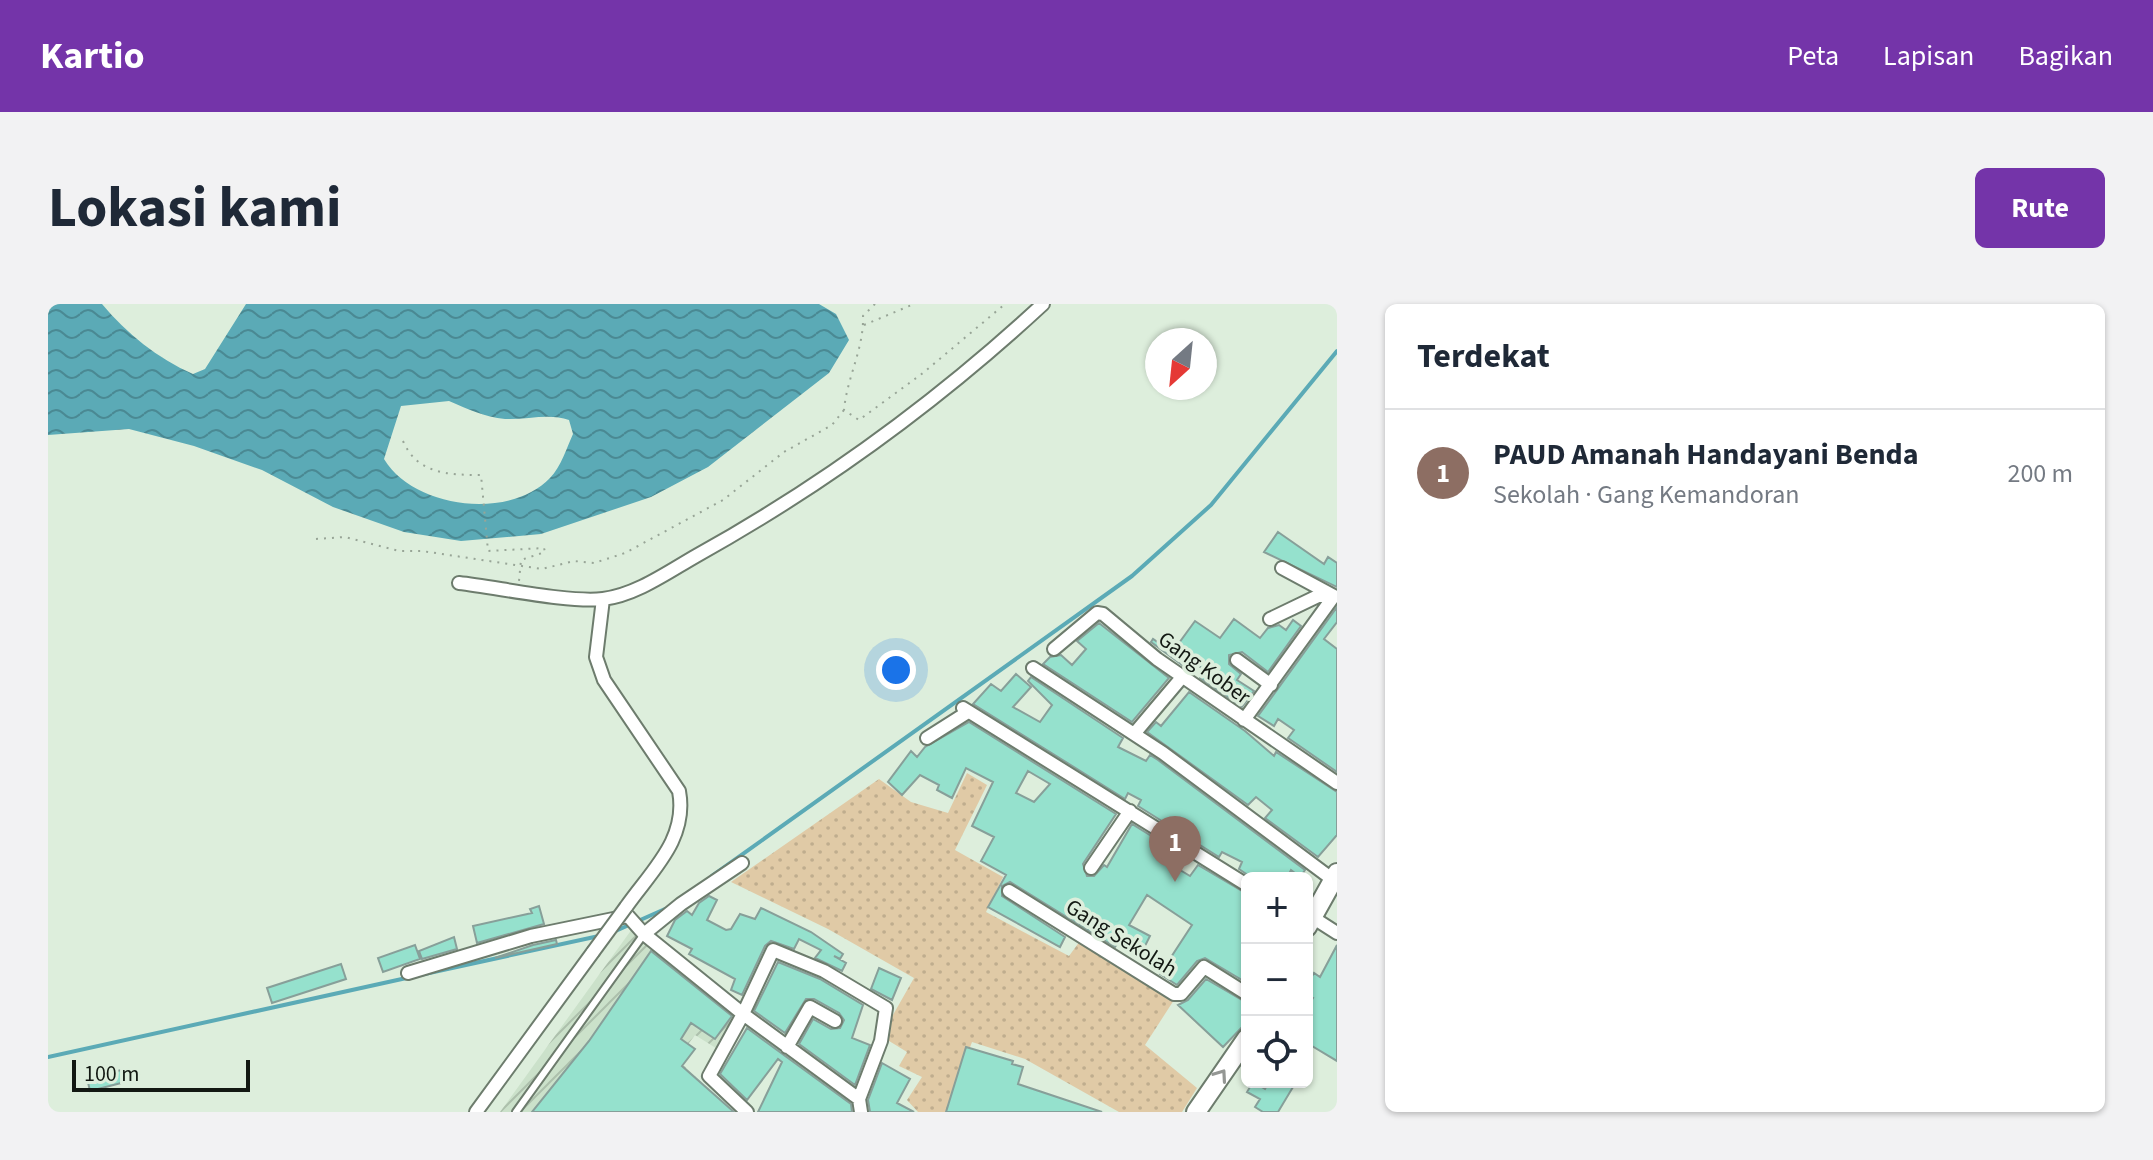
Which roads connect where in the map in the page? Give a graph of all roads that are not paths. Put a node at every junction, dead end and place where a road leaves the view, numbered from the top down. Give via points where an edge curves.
1 (1043, 304) edge
2 (1282, 568) dead end
3 (459, 583) dead end
4 (1336, 596) edge
5 (603, 599) junction
6 (1270, 619) dead end
7 (1054, 649) dead end
8 (1237, 660) dead end
9 (1033, 668) dead end
10 (1183, 676) junction
11 (1271, 685) junction
12 (1244, 720) junction
13 (1134, 734) junction
14 (927, 738) dead end
15 (1337, 783) edge
16 (1130, 811) junction
17 (742, 863) dead end
18 (1091, 868) dead end
19 (1241, 881) edge
20 (1331, 887) edge
21 (1009, 891) dead end
22 (628, 913) junction
23 (1313, 917) edge
24 (1313, 923) edge
25 (642, 932) junction
26 (1337, 933) edge
27 (408, 973) dead end
28 (1241, 990) edge
29 (743, 1014) junction
30 (835, 1021) dead end
31 (787, 1047) junction
32 (1241, 1047) edge
33 (860, 1105) edge
34 (745, 1111) edge
35 (476, 1112) edge
36 (516, 1112) edge
37 (1196, 1112) edge

1 - 5 street via 910,417 806,492 639,587
2 - 4 street
3 - 5 street
4 - 6 street via 1318,596
4 - 11 street
5 - 22 street via 596,657 604,680 679,791 683,812 678,834
7 - 10 street, Gang Kober via 1097,613 1103,614
8 - 11 street
9 - 13 street
10 - 12 street, Gang Kober
10 - 13 street
11 - 12 street
12 - 15 street, Gang Kober
13 - 20 street
14 - 16 street via 965,710
16 - 18 street
16 - 19 street
17 - 25 street
20 - 23 main road
21 - 28 street, Gang Sekolah via 1174,994 1181,994 1204,967
22 - 25 street
22 - 27 street
22 - 35 street, bridge via 593,952
24 - 26 street
25 - 29 street
25 - 36 lane
29 - 31 street
29 - 33 street via 775,949 886,1008
29 - 34 street via 709,1076
30 - 31 street via 810,1007
31 - 33 street
37 -> 32 main road

